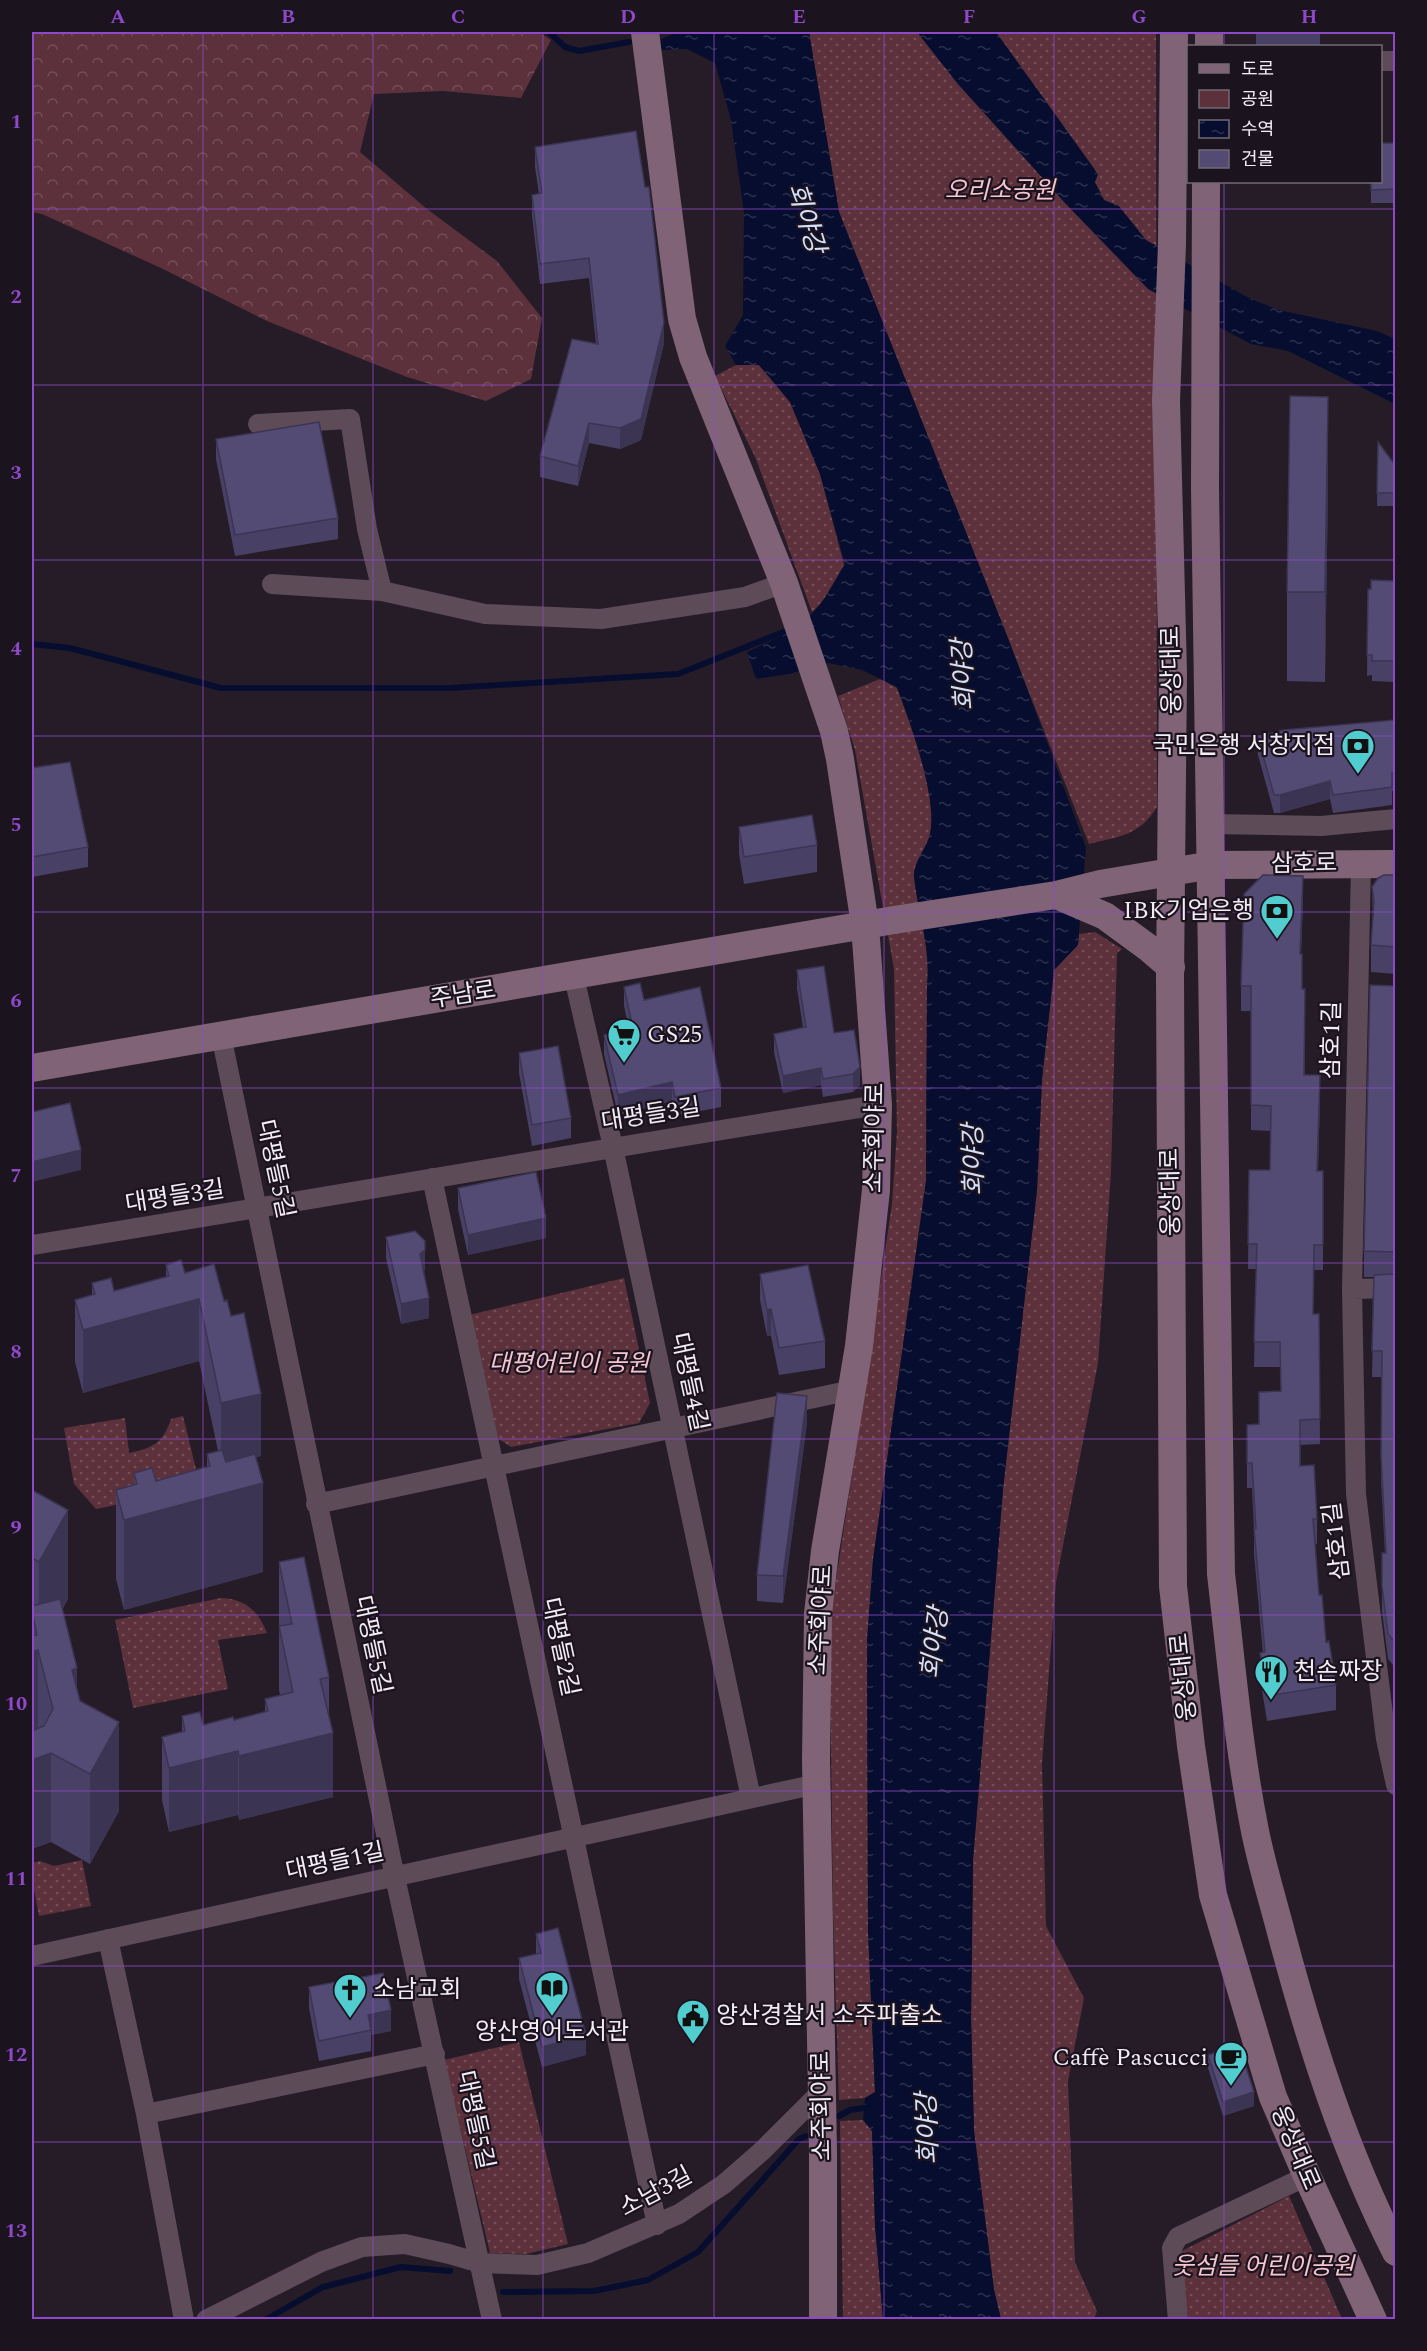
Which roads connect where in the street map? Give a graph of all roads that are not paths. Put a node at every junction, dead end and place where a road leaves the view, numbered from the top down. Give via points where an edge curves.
1 (645, 32) edge
2 (1174, 32) edge
3 (1206, 183) edge
4 (258, 424) dead end
5 (272, 584) dead end
6 (786, 587) junction
7 (382, 591) junction
8 (1395, 819) edge
9 (1210, 824) junction
10 (1361, 864) junction
11 (1395, 864) edge
12 (1212, 865) junction
13 (1172, 872) junction
14 (1056, 895) junction
15 (865, 925) junction
16 (1171, 968) junction
17 (573, 976) junction
18 (221, 1035) junction
19 (32, 1068) edge
20 (878, 1105) junction
21 (614, 1147) junction
22 (432, 1178) junction
23 (257, 1209) junction
24 (32, 1245) edge
25 (1395, 1288) edge
26 (1352, 1289) junction
27 (852, 1390) junction
28 (673, 1428) junction
29 (496, 1466) junction
30 (316, 1504) junction
31 (817, 1784) junction
32 (1395, 1785) edge
33 (751, 1798) junction
34 (573, 1838) junction
35 (394, 1875) junction
36 (108, 1939) junction
37 (32, 1956) edge
38 (435, 2054) junction
39 (822, 2091) junction
40 (147, 2114) junction
41 (1307, 2176) junction
42 (657, 2225) junction
43 (1395, 2252) edge
44 (480, 2263) junction
45 (184, 2319) edge
46 (206, 2319) edge
47 (492, 2319) edge
48 (823, 2319) edge
49 (1178, 2319) edge
50 (1373, 2319) edge

1 - 6 main road, 소주회야로 via 682,319 693,357
2 - 13 main road, 웅상대로 via 1166,401 1173,673
3 - 9 main road, 웅상대로
4 - 7 street via 350,419 367,529
5 - 7 street
6 - 7 street via 601,620 485,614
6 - 15 main road, 소주회야로 via 840,759
8 - 9 street via 1322,826
9 - 12 main road, 웅상대로
10 - 11 main road, 삼호로
10 - 12 main road, 삼호로
10 - 26 street, 삼호1길
12 - 13 main road, 삼호로
12 - 43 main road, 웅상대로 via 1221,1574 1237,1720 1255,1831 1307,2027 1342,2133
13 - 14 main road, 삼호로
13 - 16 main road, 웅상대로
14 - 15 main road, 주남로
14 - 16 main road via 1105,916
15 - 17 main road, 주남로
15 - 20 main road, 소주회야로
16 - 41 main road, 웅상대로 via 1173,1586 1213,1895 1273,2097
17 - 18 main road, 주남로
17 - 21 street, 대평들4길
18 - 19 main road, 주남로
18 - 23 street, 대평들5길
20 - 21 street, 대평들3길
20 - 27 main road, 소주회야로 via 876,1190
21 - 22 street, 대평들3길
21 - 28 street, 대평들4길
22 - 23 street, 대평들3길
22 - 29 street
23 - 24 street, 대평들3길
23 - 30 street, 대평들5길
25 - 26 street
26 - 32 street, 삼호1길 via 1356,1494
27 - 28 street
27 - 31 main road, 소주회야로 via 818,1614
28 - 29 street
28 - 33 street, 대평들4길
29 - 30 street
29 - 34 street, 대평들2길
30 - 35 street, 대평들5길
31 - 33 street, 대평들1길
31 - 39 main road, 소주회야로
33 - 34 street, 대평들1길
34 - 35 street, 대평들1길
34 - 42 street
35 - 36 street, 대평들1길
35 - 38 street, 대평들5길
36 - 37 street, 대평들1길
36 - 40 street
38 - 40 street
38 - 44 street, 대평들5길
39 - 42 street, 소남3길 via 724,2184
39 - 48 main road, 소주회야로
40 - 45 street
41 - 49 street via 1178,2237 1172,2248
41 - 50 main road, 웅상대로
42 - 44 street, 소남3길 via 588,2253 537,2265
44 - 46 street, 소남3길 via 405,2244 362,2247 321,2262
44 - 47 street

